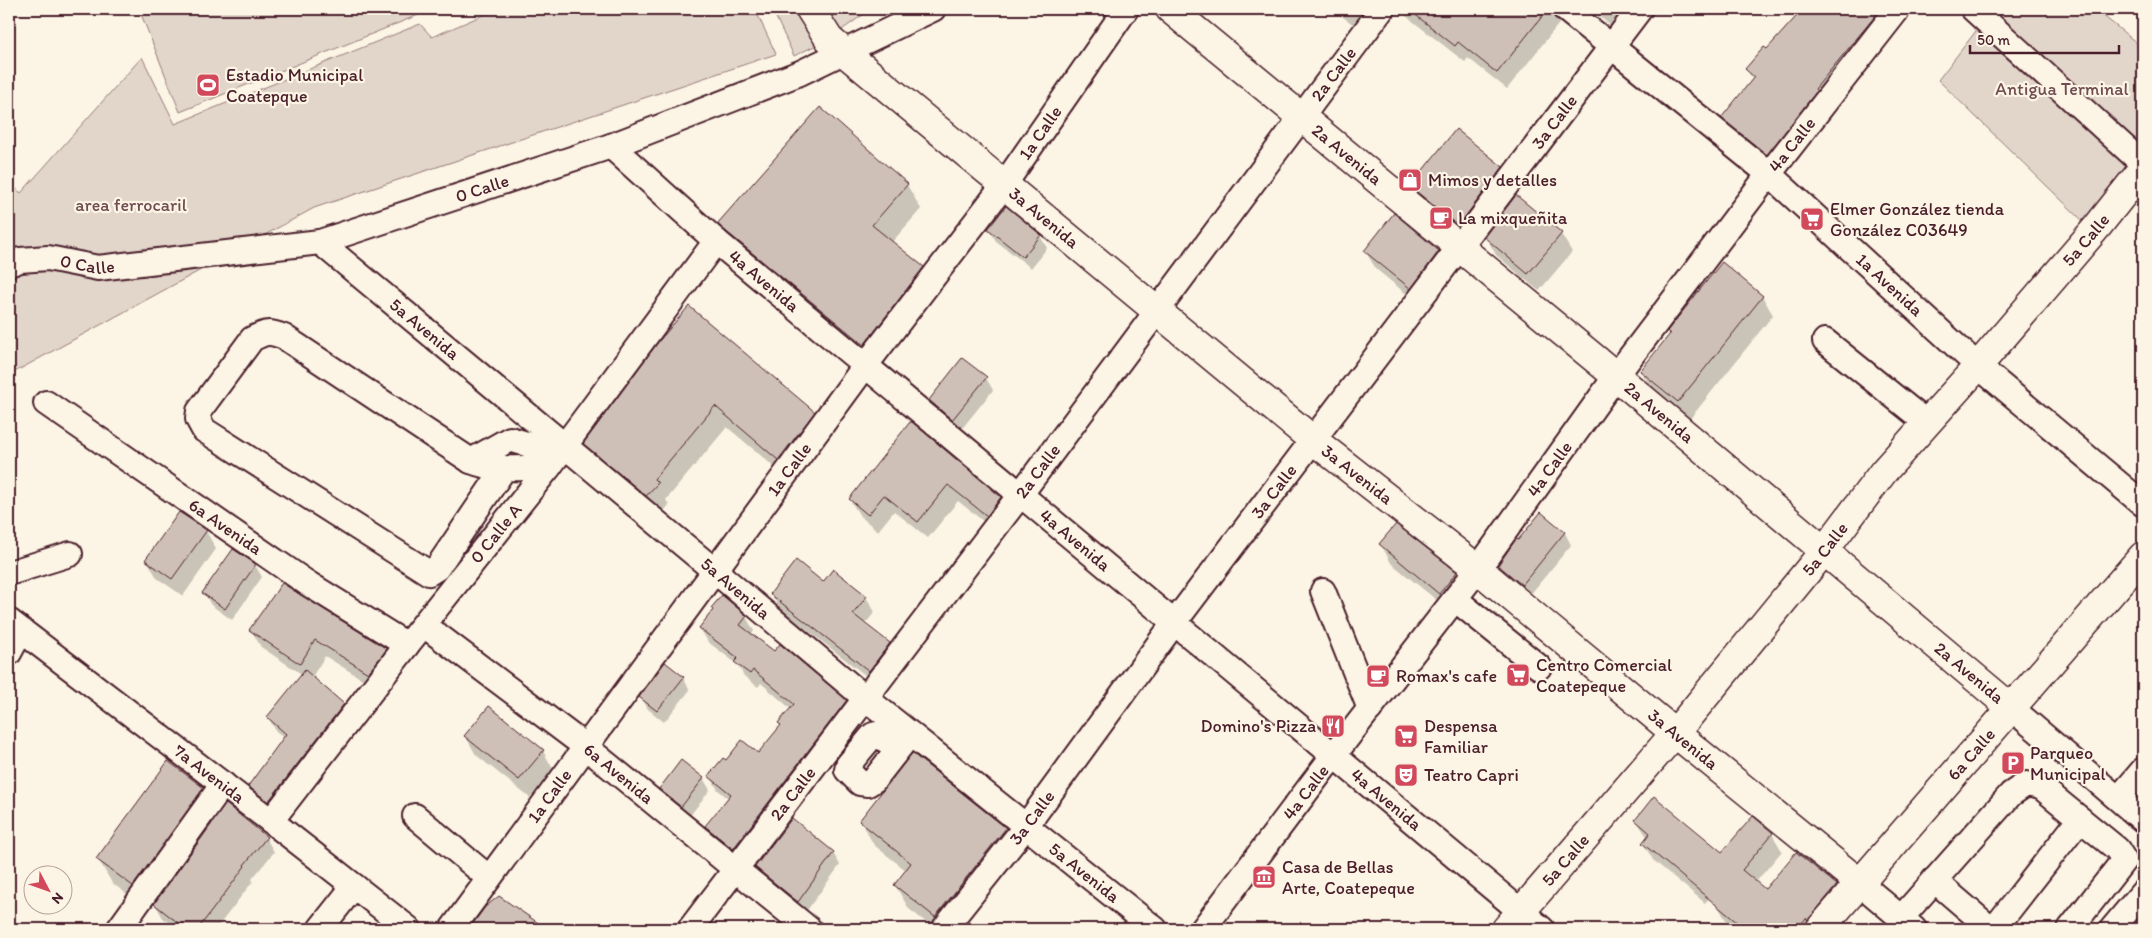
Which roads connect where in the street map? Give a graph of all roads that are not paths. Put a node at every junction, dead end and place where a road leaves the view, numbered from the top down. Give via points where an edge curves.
1 (810, 9) edge
2 (933, 9) edge
3 (1126, 9) edge
4 (1382, 9) edge
5 (1565, 9) edge
6 (1640, 9) edge
7 (1898, 9) edge
8 (1973, 9) edge
9 (1173, 10) edge
10 (1612, 46) junction
11 (845, 53) junction
12 (1300, 116) junction
13 (611, 146) junction
14 (2143, 164) edge
15 (2143, 169) edge
16 (1769, 174) junction
17 (1004, 185) junction
18 (716, 241) junction
19 (320, 242) junction
20 (1458, 247) junction
21 (9, 264) edge
22 (1157, 311) junction
23 (1825, 341) dead end
24 (865, 366) junction
25 (1978, 366) junction
26 (1616, 376) junction
27 (46, 403) dead end
28 (1927, 424) junction
29 (1313, 440) junction
30 (557, 456) junction
31 (470, 461) junction
32 (504, 469) junction
33 (1020, 494) junction
34 (2143, 504) edge
35 (1824, 551) junction
36 (70, 554) dead end
37 (2143, 556) edge
38 (1478, 569) junction
39 (715, 571) junction
40 (9, 573) edge
41 (1323, 591) dead end
42 (1455, 599) junction
43 (1174, 623) junction
44 (424, 625) junction
45 (15, 626) edge
46 (407, 645) junction
47 (9, 653) edge
48 (1539, 667) dead end
49 (864, 697) junction
50 (2010, 707) junction
51 (1370, 709) junction
52 (1675, 733) junction
53 (586, 747) junction
54 (1333, 756) junction
55 (2143, 770) edge
56 (223, 784) junction
57 (2118, 798) junction
58 (415, 816) dead end
59 (2080, 819) junction
60 (2143, 820) edge
61 (271, 821) junction
62 (1026, 826) junction
63 (734, 869) junction
64 (489, 878) junction
65 (1934, 880) junction
66 (1861, 884) junction
67 (354, 886) junction
68 (2143, 892) edge
69 (2094, 899) junction
70 (1514, 921) edge
71 (1908, 923) edge
72 (2116, 924) edge
73 (119, 929) edge
74 (320, 929) edge
75 (409, 929) edge
76 (452, 929) edge
77 (690, 929) edge
78 (808, 929) edge
79 (944, 929) edge
80 (1155, 929) edge
81 (1203, 929) edge
82 (1542, 929) edge
83 (1820, 929) edge
84 (1992, 929) edge
85 (2070, 929) edge

1 - 11 main road, 3a Avenida via 829,39
2 - 11 street, 0 Calle
3 - 17 street, 1a Calle
4 - 12 street, 2a Calle
5 - 10 street, 1a Avenida
6 - 10 street, 3a Calle
7 - 16 street, 4a Calle
8 - 14 street
9 - 12 main road, 2a Avenida
10 - 16 street, 1a Avenida
10 - 20 street, 3a Calle
11 - 13 street, 0 Calle
11 - 17 main road, 3a Avenida
12 - 20 main road, 2a Avenida
12 - 22 street, 2a Calle
13 - 18 street, 4a Avenida
13 - 19 street, 0 Calle
15 - 25 main road, 5a Calle
16 - 25 street, 1a Avenida
16 - 26 street, 4a Calle
17 - 22 main road, 3a Avenida
17 - 24 street, 1a Calle
18 - 24 street, 4a Avenida
18 - 30 street, 0 Calle A
19 - 21 street, 0 Calle via 98,268 48,258
19 - 30 street, 5a Avenida
20 - 26 main road, 2a Avenida
20 - 29 street, 3a Calle
22 - 29 main road, 3a Avenida
22 - 33 street, 2a Calle
23 - 28 street
24 - 33 street, 4a Avenida
24 - 39 street, 1a Calle
25 - 28 main road, 5a Calle
25 - 34 street, 1a Avenida
26 - 35 main road, 2a Avenida
26 - 38 street, 4a Calle
27 - 46 street, 6a Avenida via 307,583
28 - 35 main road, 5a Calle via 1884,472
29 - 38 main road, 3a Avenida
29 - 43 street, 3a Calle
30 - 31 street via 510,438
30 - 32 street
30 - 39 street, 5a Avenida
30 - 44 street, 0 Calle A
31 - 32 street
31 - 32 street via 272,332 252,339 199,411 198,420 204,430 429,573 437,568
33 - 43 street, 4a Avenida
33 - 49 street, 2a Calle
35 - 50 main road, 2a Avenida
35 - 52 main road, 5a Calle
36 - 40 street
37 - 50 main road, 6a Calle
38 - 42 street, 4a Calle
38 - 52 main road, 3a Avenida
39 - 49 street, 5a Avenida
39 - 53 street, 1a Calle
41 - 51 street
42 - 48 street
42 - 51 street, 4a Calle
43 - 54 street, 4a Avenida
43 - 62 street, 3a Calle
44 - 46 street, 0 Calle A
44 - 53 street, 6a Avenida
45 - 47 street
45 - 56 street, 7a Avenida
46 - 61 street, 0 Calle A
49 - 62 street, 5a Avenida via 904,741
49 - 63 street, 2a Calle
50 - 57 street, 2a Avenida
50 - 66 main road, 6a Calle
51 - 54 street, 4a Calle
52 - 66 main road, 3a Avenida
52 - 70 main road, 5a Calle
53 - 63 street, 6a Avenida
53 - 64 street, 1a Calle
54 - 70 street, 4a Avenida
54 - 81 street, 4a Calle
55 - 57 street
56 - 61 street, 7a Avenida
56 - 73 street
57 - 60 street, 2a Avenida
58 - 64 street
59 - 65 street via 2042,788 2026,784 2011,794
59 - 69 street via 2117,849 2124,860
59 - 84 street
61 - 67 street, 7a Avenida
62 - 79 street, 3a Calle
62 - 80 street, 5a Avenida
63 - 77 street, 2a Calle
63 - 78 street, 6a Avenida
64 - 76 street, 1a Calle
65 - 71 street
65 - 84 street
66 - 71 street, 3a Avenida
66 - 83 main road, 6a Calle
67 - 74 street
67 - 75 street, 7a Avenida
68 - 72 street
69 - 72 street
69 - 85 street
70 - 82 street, 4a Avenida

